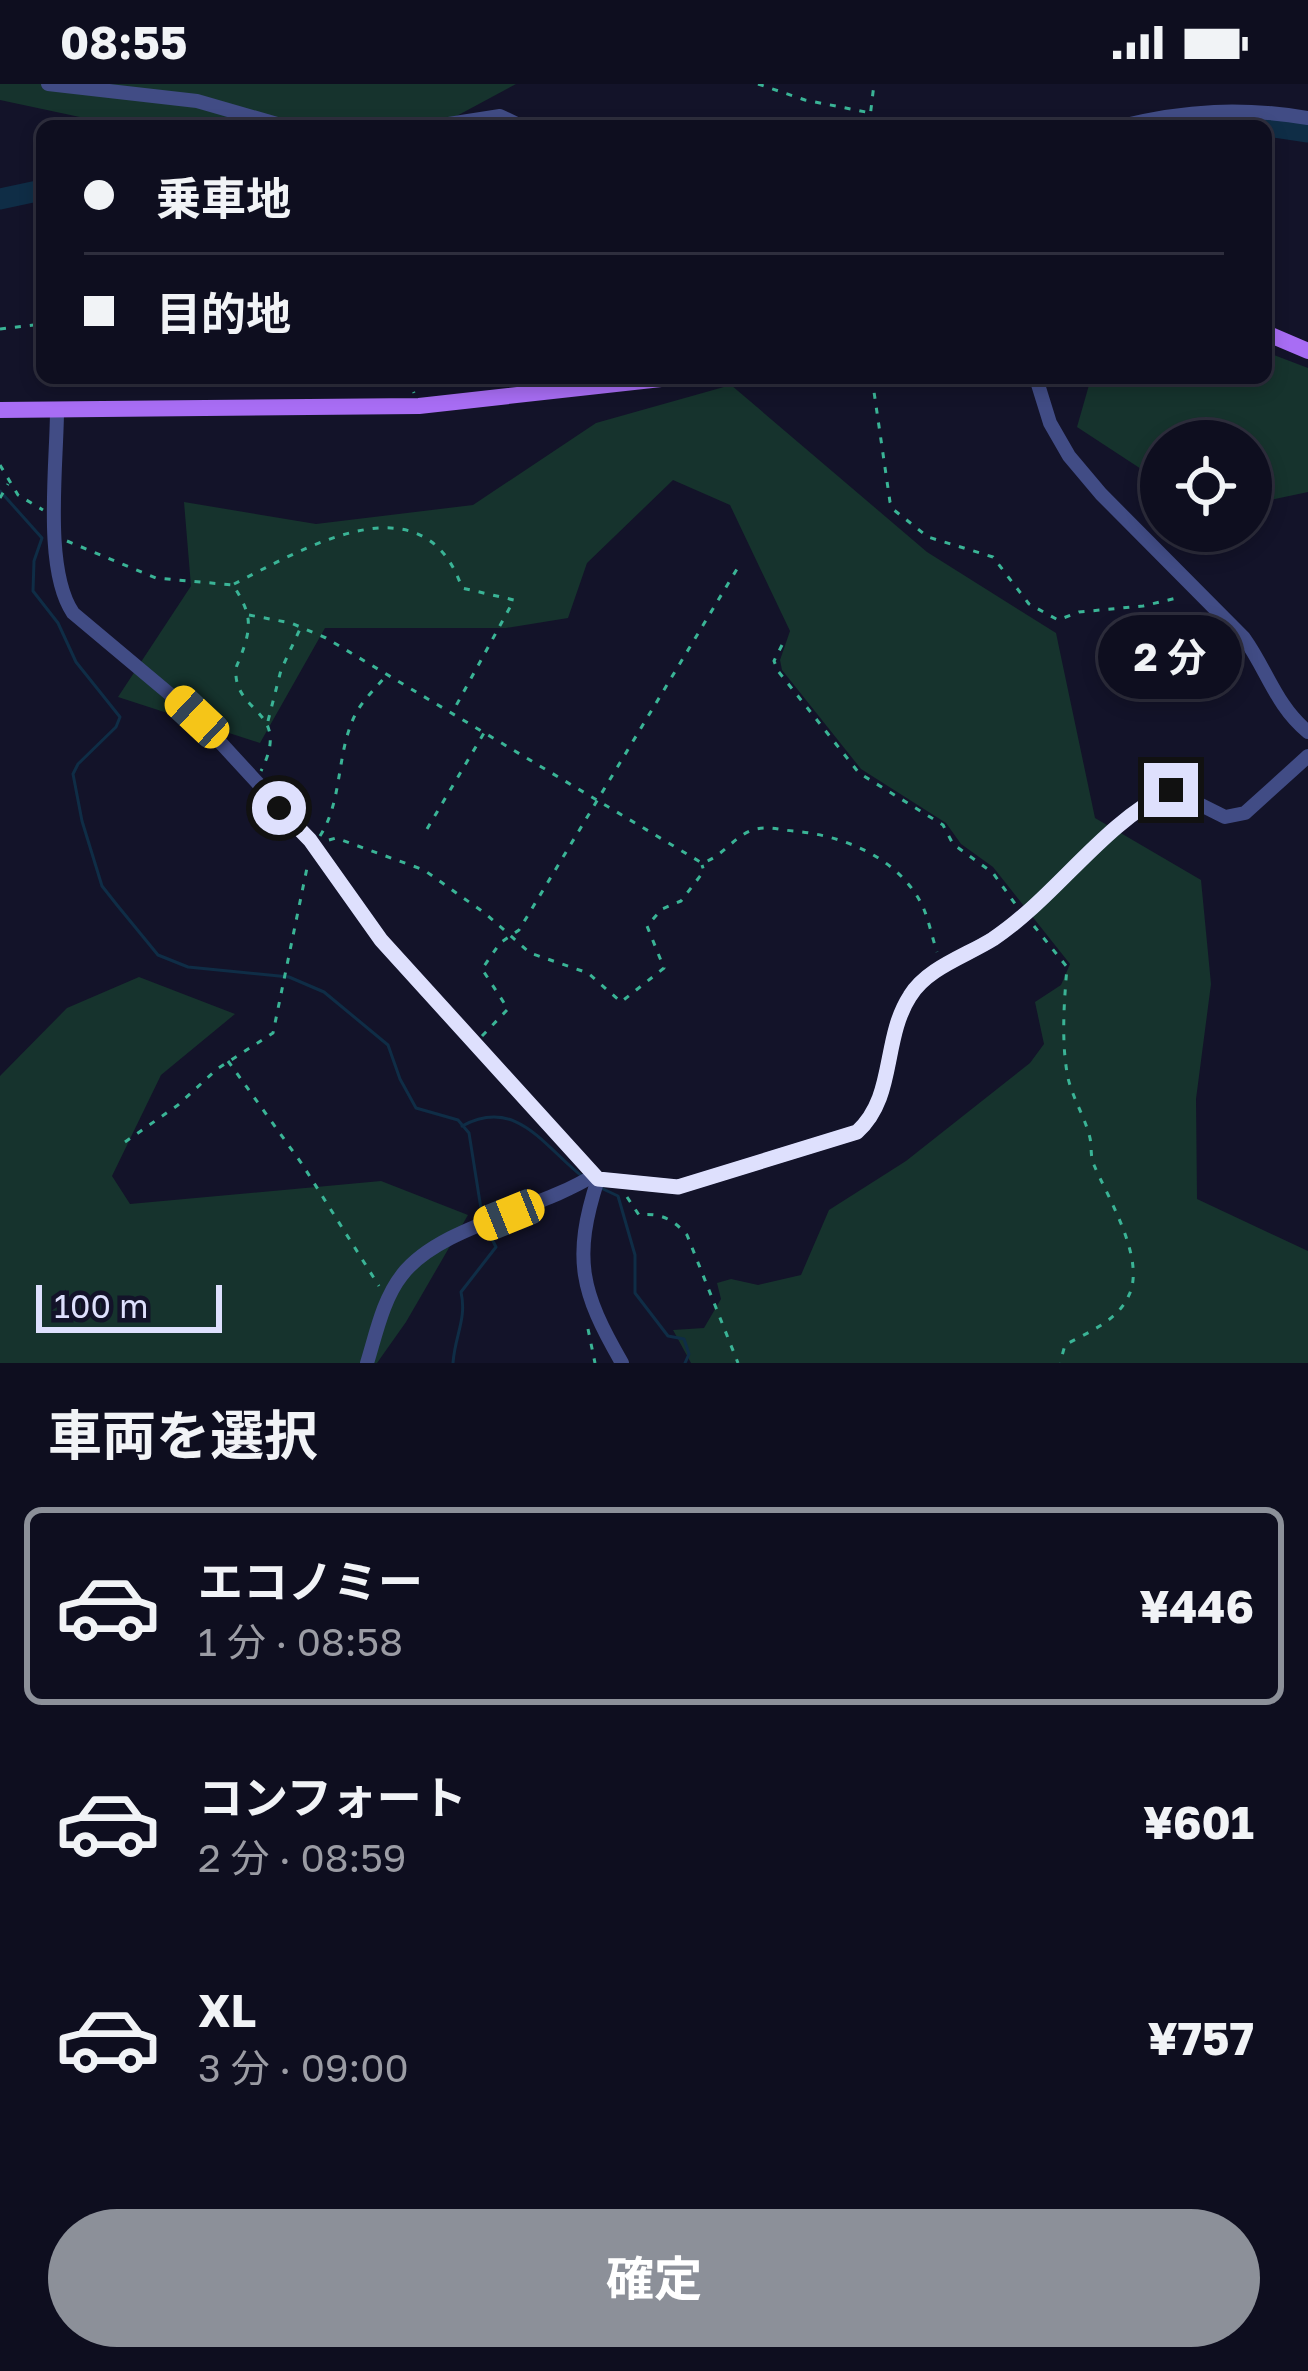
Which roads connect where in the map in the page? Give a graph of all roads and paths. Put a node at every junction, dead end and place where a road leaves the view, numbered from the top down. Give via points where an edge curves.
1 (48, 84) edge
2 (758, 84) edge
3 (874, 84) edge
4 (871, 112) junction
5 (1308, 118) edge
6 (264, 120) edge
7 (474, 120) edge
8 (508, 120) edge
9 (870, 120) edge
10 (1147, 120) edge
11 (36, 324) edge
12 (0, 329) edge
13 (1272, 336) edge
14 (1308, 351) edge
15 (616, 384) edge
16 (873, 384) edge
17 (1038, 384) edge
18 (0, 410) edge
19 (57, 410) junction
20 (0, 466) edge
21 (8, 484) junction
22 (0, 497) edge
23 (56, 523) junction
24 (740, 564) dead end
25 (233, 585) junction
26 (1206, 602) junction
27 (249, 615) junction
28 (300, 627) junction
29 (782, 645) dead end
30 (387, 675) junction
31 (452, 713) junction
32 (267, 723) junction
33 (1308, 732) edge
34 (484, 733) junction
35 (1308, 756) edge
36 (255, 781) junction
37 (598, 801) junction
38 (427, 830) dead end
39 (316, 848) junction
40 (702, 863) junction
41 (1023, 914) junction
42 (508, 938) junction
43 (942, 968) junction
44 (476, 1042) junction
45 (228, 1061) junction
46 (125, 1142) dead end
47 (596, 1177) junction
48 (622, 1184) junction
49 (390, 1295) junction
50 (367, 1363) edge
51 (622, 1363) edge
52 (738, 1363) edge
53 (1060, 1363) edge

1 - 6 street via 197,100
2 - 4 path
3 - 4 path
4 - 9 path
5 - 10 street via 1220,110
7 - 8 street
11 - 12 path
13 - 14 main road
15 - 19 main road via 419,406
16 - 26 path via 894,510 928,537 994,557 1029,604 1058,620 1171,597
17 - 26 street via 1069,456
18 - 19 main road
19 - 23 street
20 - 21 path
21 - 22 path
21 - 23 path
23 - 25 path via 77,548 139,573
23 - 36 street via 57,574 73,613 165,687
24 - 37 path
25 - 27 path
25 - 31 path via 384,525 419,533 444,549 462,588 514,600
26 - 33 street via 1244,638 1274,693
27 - 28 path
27 - 32 path via 237,684
28 - 30 path
28 - 32 path
29 - 41 path via 778,671 859,773 943,825
30 - 31 path
30 - 39 path via 358,710 333,815
31 - 34 path
32 - 36 path via 270,752
34 - 37 path
34 - 38 path
35 - 41 street via 1245,813 1225,817 1171,790 1141,805
36 - 39 street
37 - 40 path
37 - 42 path
39 - 42 path via 336,838 424,871
39 - 44 street via 381,940
39 - 45 path via 273,1033
40 - 42 path via 681,902 647,926 664,968 621,1002 588,974
40 - 43 path via 764,827 841,838 913,891
41 - 43 street
41 - 53 path via 1067,968 1066,1072 1132,1270 1120,1309 1065,1345
42 - 44 path via 482,969 508,1009
43 - 48 street via 912,992 899,1017 874,1117 857,1132 713,1180
44 - 47 street
45 - 46 path
45 - 49 path via 372,1280
47 - 48 street
47 - 49 street via 440,1243
47 - 51 street via 584,1285
48 - 52 path via 639,1215 676,1222 687,1235
49 - 50 street

